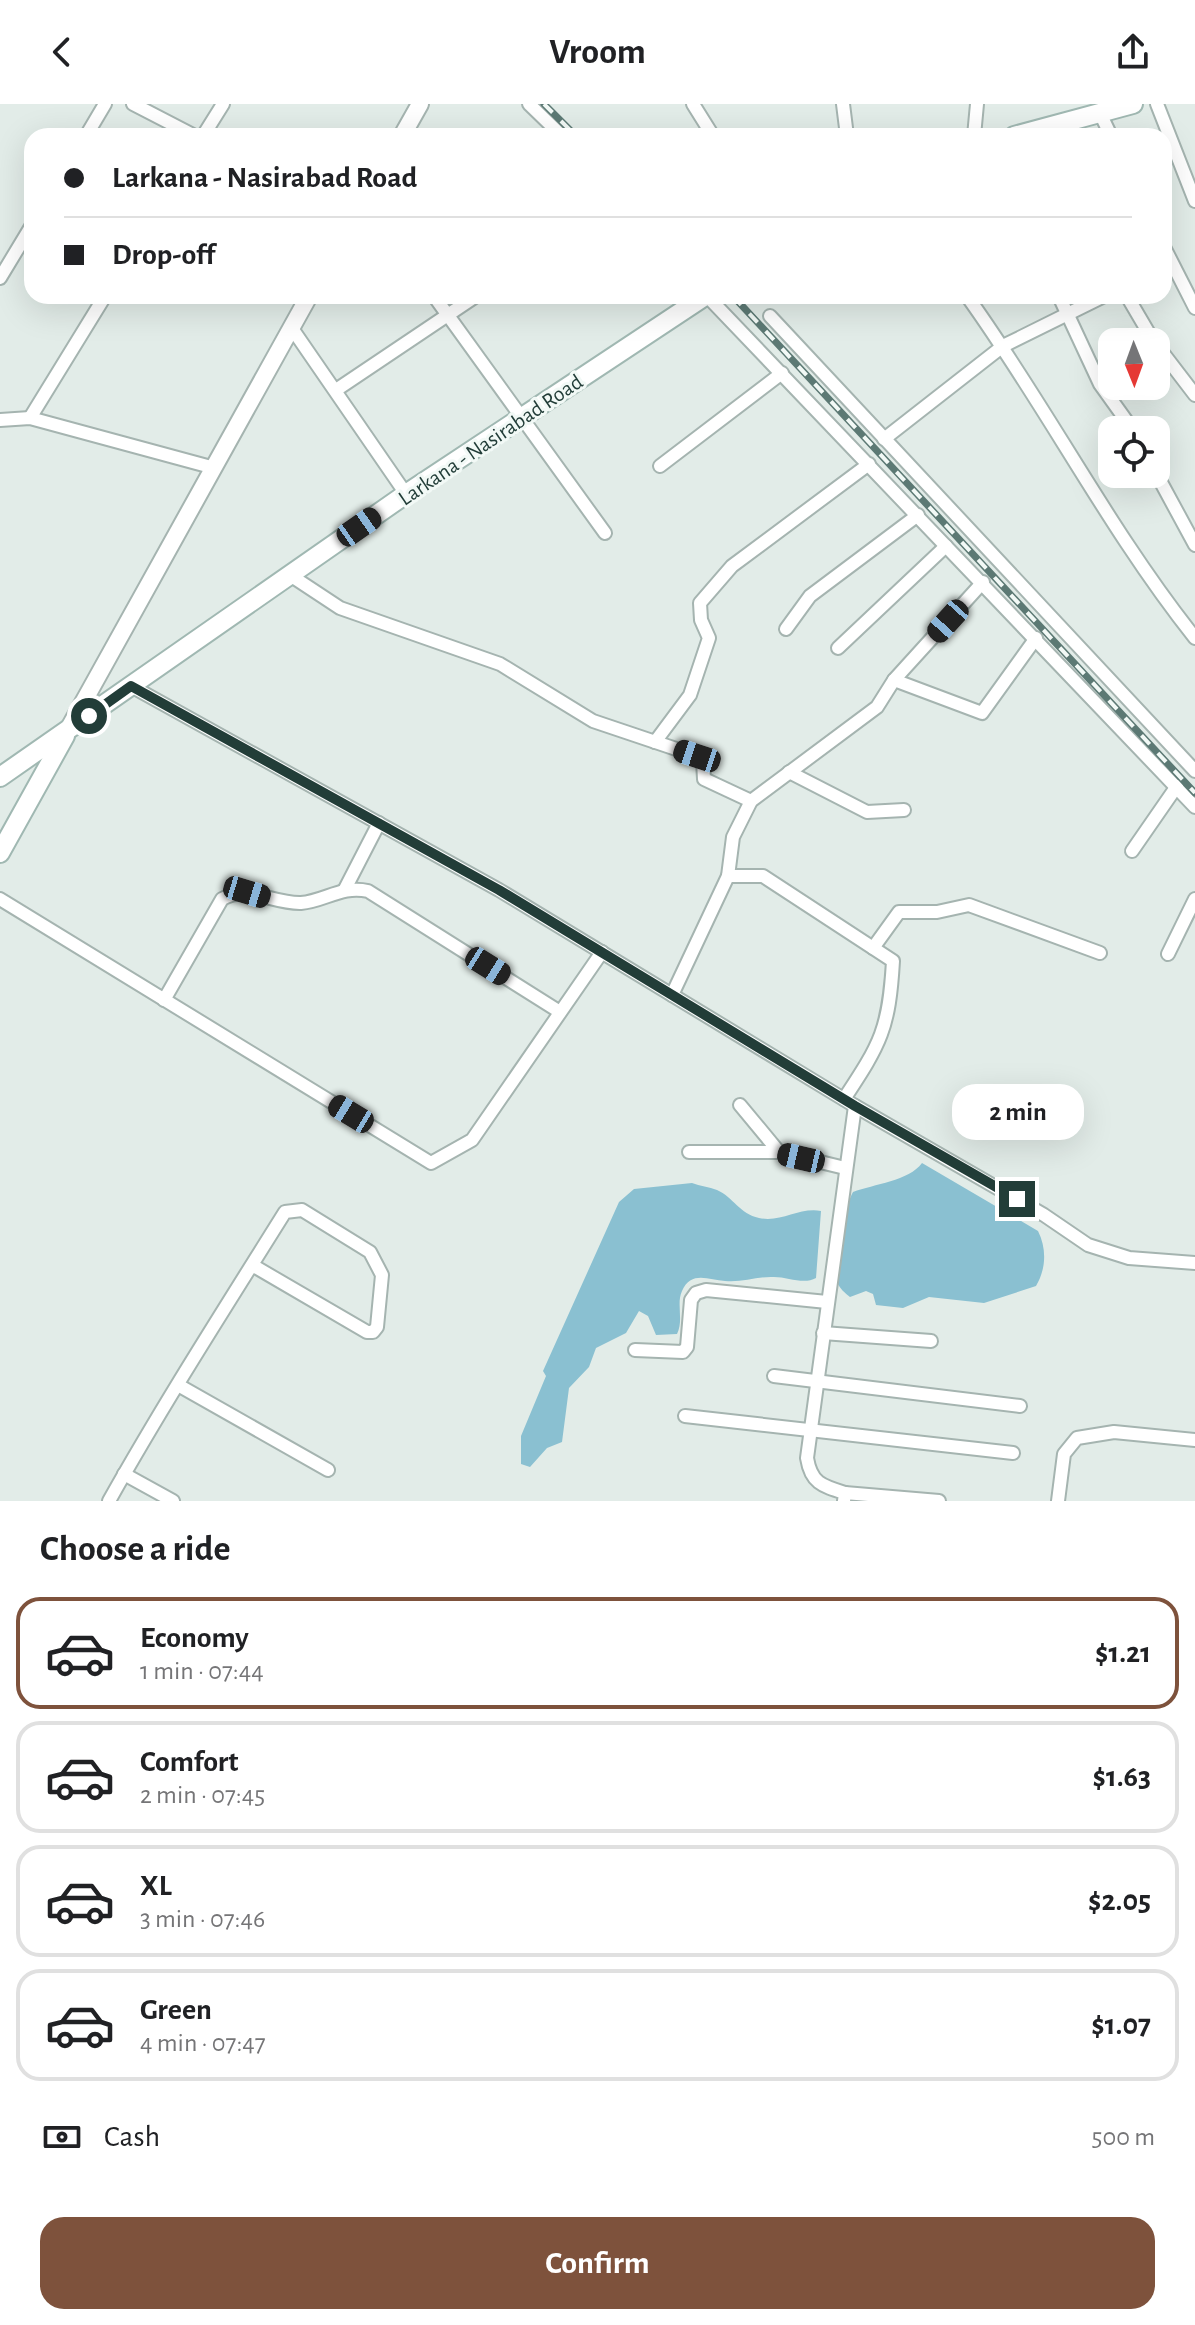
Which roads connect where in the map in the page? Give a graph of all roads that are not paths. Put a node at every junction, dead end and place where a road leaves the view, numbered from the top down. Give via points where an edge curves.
1 (105, 104) edge
2 (133, 104) edge
3 (223, 104) edge
4 (420, 104) edge
5 (529, 104) edge
6 (693, 104) edge
7 (843, 104) edge
8 (977, 104) edge
9 (1133, 104) edge
10 (1157, 104) edge
11 (1100, 113) junction
12 (91, 128) edge
13 (180, 128) edge
14 (208, 128) edge
15 (406, 128) edge
16 (554, 128) edge
17 (708, 128) edge
18 (846, 128) edge
19 (975, 128) edge
20 (1052, 128) edge
21 (1107, 128) edge
22 (1166, 128) edge
23 (1172, 142) edge
24 (1195, 201) edge
25 (24, 250) edge
26 (1172, 263) edge
27 (0, 278) edge
28 (100, 304) edge
29 (304, 304) edge
30 (440, 304) edge
31 (464, 304) edge
32 (694, 304) edge
33 (714, 304) edge
34 (973, 304) edge
35 (1063, 304) edge
36 (1088, 304) edge
37 (1132, 304) edge
38 (1195, 308) edge
39 (1068, 314) junction
40 (448, 315) junction
41 (770, 316) dead end
42 (291, 327) junction
43 (1146, 328) edge
44 (1003, 346) junction
45 (1170, 362) edge
46 (782, 373) junction
47 (336, 390) junction
48 (1195, 395) edge
49 (1123, 416) edge
50 (522, 417) junction
51 (30, 418) junction
52 (0, 420) edge
53 (884, 439) junction
54 (869, 464) junction
55 (660, 466) dead end
56 (211, 467) junction
57 (1164, 488) edge
58 (406, 494) junction
59 (918, 515) junction
60 (605, 533) dead end
61 (1195, 545) edge
62 (946, 546) junction
63 (290, 575) junction
64 (983, 582) junction
65 (786, 629) dead end
66 (1036, 638) junction
67 (1195, 638) edge
68 (838, 648) dead end
69 (894, 680) junction
70 (131, 686) junction
71 (68, 731) junction
72 (655, 742) junction
73 (1195, 771) edge
74 (789, 772) junction
75 (0, 777) edge
76 (1177, 786) junction
77 (751, 801) junction
78 (1195, 807) edge
79 (904, 810) dead end
80 (379, 823) junction
81 (1132, 851) dead end
82 (0, 853) edge
83 (728, 876) junction
84 (345, 889) junction
85 (0, 899) edge
86 (1195, 899) edge
87 (873, 948) junction
88 (602, 952) junction
89 (1100, 953) dead end
90 (1168, 954) dead end
91 (672, 995) junction
92 (164, 1000) junction
93 (560, 1012) junction
94 (849, 1102) junction
95 (740, 1105) dead end
96 (689, 1152) dead end
97 (779, 1152) junction
98 (845, 1168) junction
99 (1195, 1263) edge
100 (252, 1265) junction
101 (827, 1302) junction
102 (823, 1333) junction
103 (931, 1341) dead end
104 (635, 1350) dead end
105 (774, 1376) dead end
106 (817, 1381) junction
107 (178, 1385) junction
108 (1020, 1406) dead end
109 (685, 1416) dead end
110 (810, 1432) junction
111 (1195, 1440) edge
112 (1013, 1453) dead end
113 (328, 1470) dead end
114 (124, 1474) junction
115 (845, 1497) edge
116 (109, 1501) edge
117 (173, 1501) edge
118 (939, 1501) edge
119 (1058, 1501) edge

1 - 12 street
2 - 13 street
3 - 14 street
4 - 15 street
5 - 16 street
6 - 17 street
7 - 18 street
8 - 19 street
9 - 11 main road
10 - 22 street
11 - 20 main road
11 - 21 street
23 - 24 street
25 - 27 street
26 - 38 street
28 - 51 street
29 - 42 street
30 - 40 street
31 - 40 street
32 - 50 main road, Larkana - Nasirabad Road
33 - 46 street
34 - 44 street
35 - 39 street
36 - 39 street
37 - 43 street
39 - 44 street
39 - 49 street via 1100,384
40 - 47 street
40 - 50 street
41 - 53 street
42 - 47 street
42 - 56 street
44 - 53 street
44 - 67 street via 1097,502
45 - 48 street
46 - 54 street
46 - 55 street
47 - 58 street
50 - 58 main road, Larkana - Nasirabad Road
50 - 60 street
51 - 52 street
51 - 56 street
53 - 73 street
54 - 59 street
54 - 72 street via 732,566 700,603 709,638 690,695
56 - 71 street
57 - 61 street
58 - 63 main road, Larkana - Nasirabad Road
59 - 62 street
59 - 65 street via 810,596
62 - 64 street
62 - 68 street
63 - 70 main road, Larkana - Nasirabad Road
63 - 72 street via 340,608 500,664 593,721
64 - 66 street
64 - 69 street
66 - 69 street via 982,713
66 - 76 street
69 - 74 street via 877,707
70 - 71 main road, Larkana - Nasirabad Road
70 - 80 street
71 - 75 main road, Larkana - Nasirabad Road
71 - 82 main road
72 - 77 street via 697,756 703,761 704,779
74 - 77 street
74 - 79 street via 867,812
76 - 78 street
76 - 81 street
77 - 83 street via 733,837
80 - 84 street
80 - 88 street
83 - 87 street via 763,876
83 - 91 street
84 - 92 street via 304,903 233,892 222,899
84 - 93 street via 368,891
85 - 92 street
86 - 90 street
87 - 89 street via 899,912 969,905
87 - 94 street via 893,961 890,1008 879,1046
88 - 91 street
88 - 93 street
91 - 94 street
92 - 93 street via 431,1163 472,1140
94 - 98 street
94 - 99 street via 1088,1245 1129,1258
95 - 97 street
96 - 97 street
97 - 98 street
98 - 101 street
100 - 100 street via 285,1212 302,1210 370,1252 382,1275 377,1327 367,1332
100 - 107 street
101 - 102 street
101 - 104 street via 706,1290 691,1300 683,1352
102 - 103 street
102 - 106 street
105 - 106 street
106 - 108 street
106 - 110 street
107 - 113 street
107 - 114 street
109 - 110 street
110 - 112 street
110 - 115 street via 809,1472 818,1485
111 - 119 street via 1114,1432 1077,1438 1064,1454
114 - 116 street
114 - 117 street
115 - 118 street

